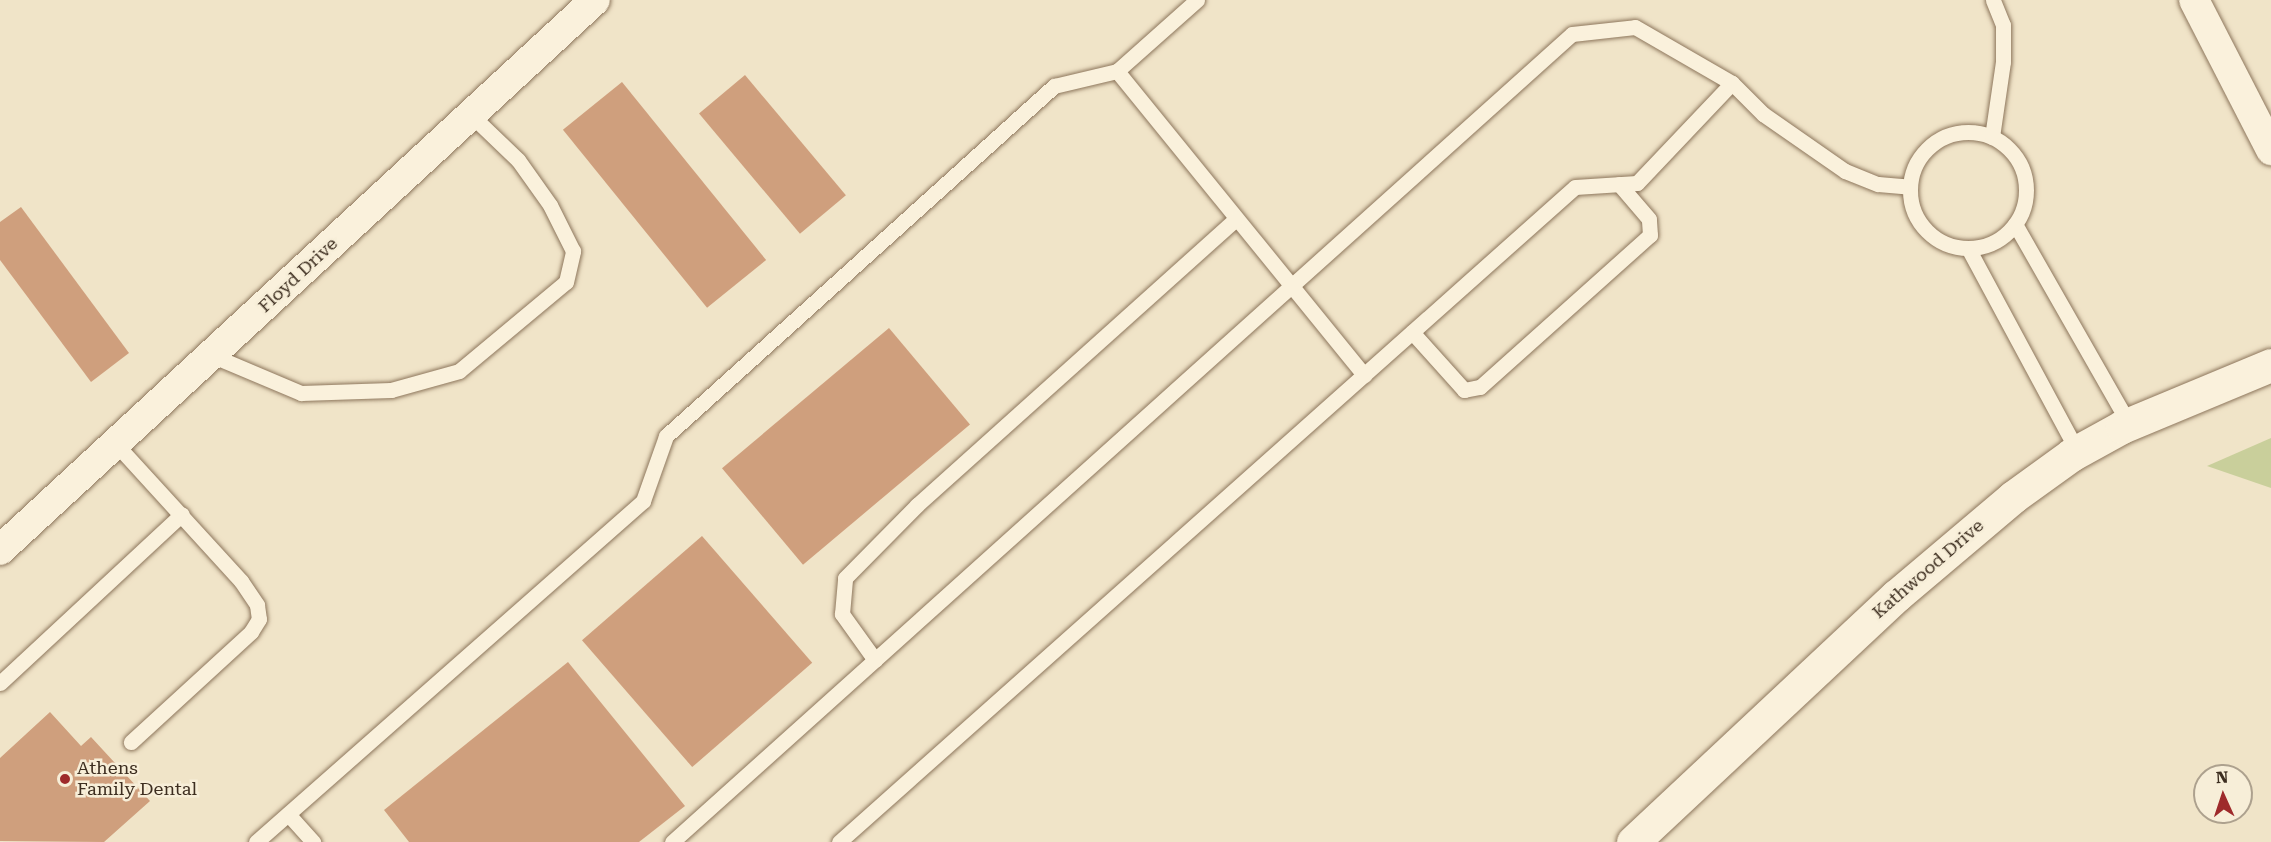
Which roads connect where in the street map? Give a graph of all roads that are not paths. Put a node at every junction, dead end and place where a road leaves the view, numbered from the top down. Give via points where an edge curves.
1 (595, 0) edge
2 (1197, 0) edge
3 (1993, 0) edge
4 (2194, 0) edge
5 (1117, 71) junction
6 (1731, 83) junction
7 (471, 115) junction
8 (1992, 137) junction
9 (2271, 150) edge
10 (1619, 184) junction
11 (1910, 188) junction
12 (1236, 219) junction
13 (2015, 224) junction
14 (1968, 248) junction
15 (1291, 286) junction
16 (1412, 332) junction
17 (211, 355) junction
18 (2271, 365) edge
19 (1364, 375) junction
20 (2129, 424) junction
21 (115, 443) junction
22 (2078, 452) junction
23 (182, 514) junction
24 (0, 550) edge
25 (875, 660) junction
26 (0, 683) edge
27 (131, 742) dead end
28 (288, 814) junction
29 (256, 842) edge
30 (313, 842) edge
31 (672, 842) edge
32 (839, 842) edge
33 (1634, 842) edge

1 - 7 street, Floyd Drive
2 - 5 lane
3 - 8 lane via 2003,25 2003,62
4 - 9 street
5 - 12 lane
5 - 28 lane via 1054,86 666,436 643,501
6 - 10 lane via 1637,183
6 - 11 lane via 1763,114 1845,171 1878,184
6 - 15 lane via 1635,27 1572,34
7 - 17 street, Floyd Drive
7 - 17 lane via 518,160 550,206 573,252 566,282 459,370 391,390 301,393
8 - 11 lane via 1973,132 1953,134 1935,142 1921,156
8 - 13 lane via 2008,147 2026,180 2026,199
10 - 16 lane via 1575,188
10 - 16 lane via 1649,219 1650,235 1480,387 1464,390
11 - 14 lane via 1913,213 1924,229 1939,241
12 - 15 lane
12 - 25 lane via 917,505 845,578 842,614
13 - 14 lane via 1994,243
13 - 20 lane
14 - 22 lane
15 - 19 lane
15 - 25 lane
16 - 19 lane
17 - 21 street, Floyd Drive
18 - 20 street, Kathwood Drive
19 - 32 lane
20 - 22 street, Kathwood Drive
21 - 23 lane
21 - 24 street, Floyd Drive
22 - 33 street, Kathwood Drive via 1956,541
23 - 26 lane
23 - 27 lane via 242,581 257,605 258,619 251,632
25 - 31 lane
28 - 29 lane
28 - 30 lane

